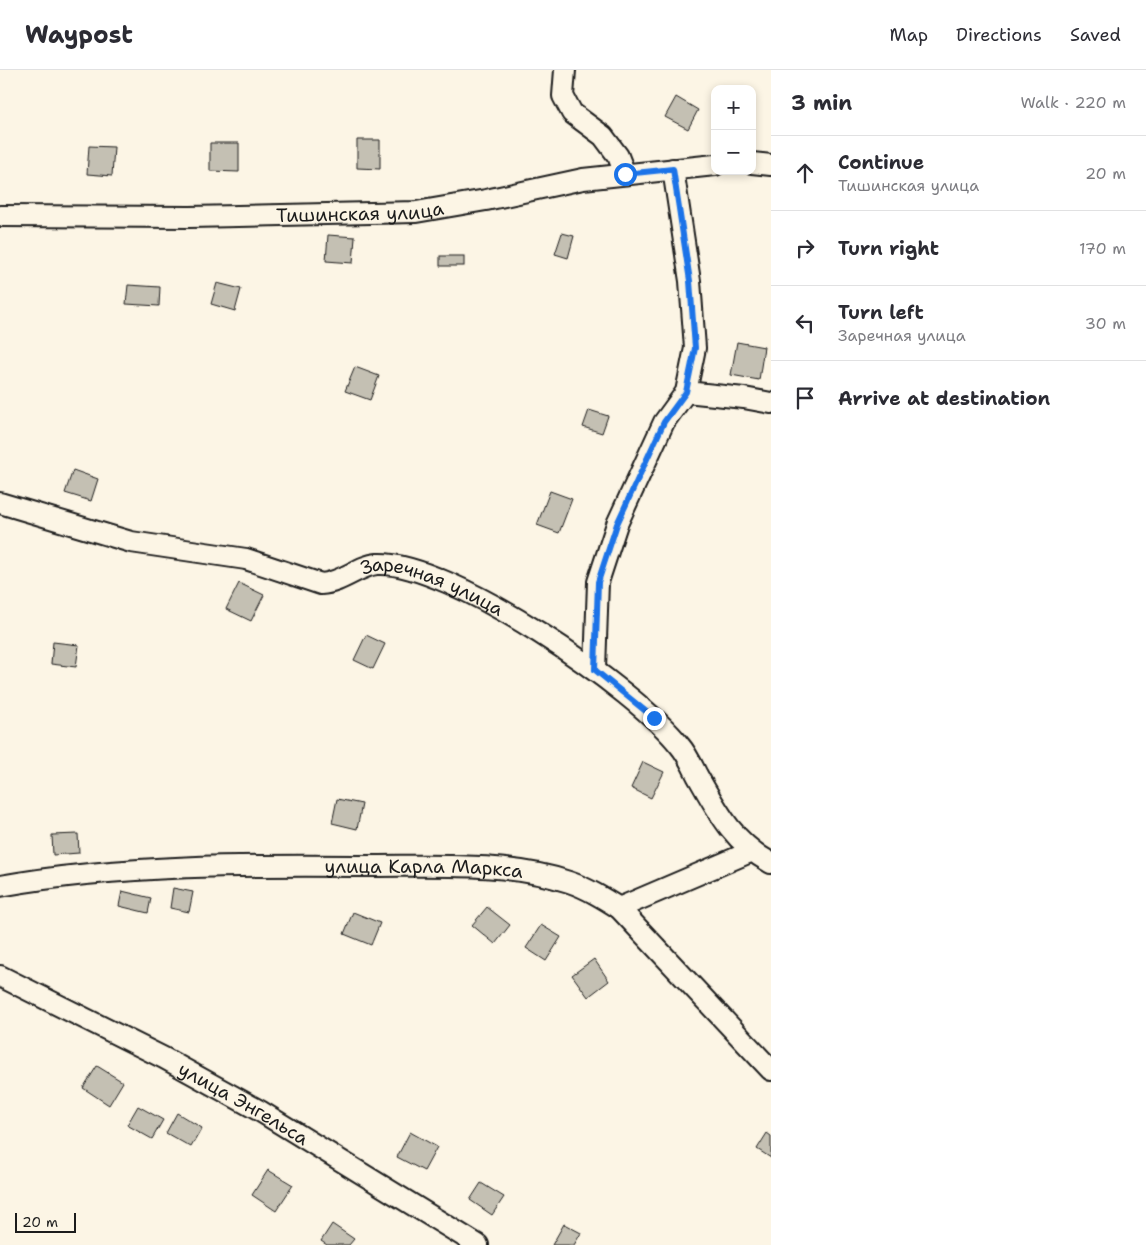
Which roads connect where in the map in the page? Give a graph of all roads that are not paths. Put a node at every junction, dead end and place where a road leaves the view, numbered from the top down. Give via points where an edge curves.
1 (565, 70) edge
2 (756, 163) edge
3 (711, 165) edge
4 (771, 165) edge
5 (673, 169) junction
6 (625, 174) junction
7 (0, 216) edge
8 (686, 392) junction
9 (771, 403) edge
10 (0, 503) edge
11 (595, 670) junction
12 (750, 852) junction
13 (771, 863) edge
14 (0, 886) edge
15 (619, 908) junction
16 (0, 976) edge
17 (771, 1070) edge
18 (478, 1245) edge

1 - 6 street via 563,96 572,113 604,136 618,156
2 - 4 street
3 - 5 street, Тишинская улица
5 - 6 street, Тишинская улица
5 - 8 street via 690,281 695,348
6 - 7 street, Тишинская улица via 583,178 416,212 190,217
8 - 9 street
8 - 11 street via 664,422 617,524 598,582
10 - 11 street, Заречная улица via 131,542 246,559 321,584 333,583 376,564 416,571 452,584 483,601
11 - 12 street, Заречная улица via 654,718 681,746 713,804
12 - 13 street, Заречная улица
12 - 15 street
14 - 15 street, улица Карла Маркса via 38,879 162,867 472,866 538,874 569,882
15 - 17 street, улица Карла Маркса
16 - 18 street, улица Энгельса via 164,1058 260,1111

